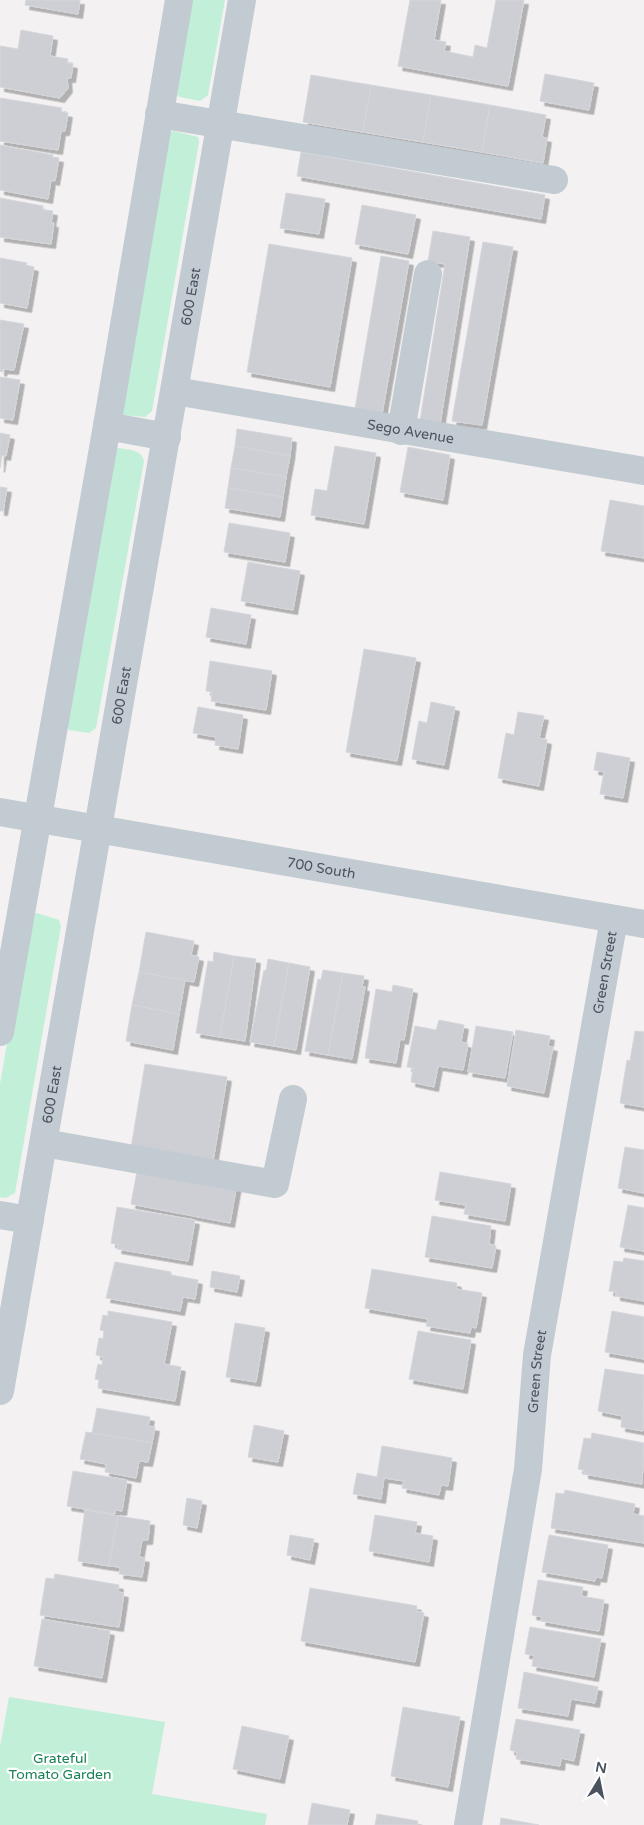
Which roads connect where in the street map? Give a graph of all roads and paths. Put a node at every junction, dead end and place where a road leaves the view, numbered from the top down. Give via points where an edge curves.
1 (179, 0) edge
2 (242, 0) edge
3 (158, 114) junction
4 (219, 124) junction
5 (554, 180) dead end
6 (428, 274) dead end
7 (175, 391) junction
8 (107, 426) junction
9 (401, 431) junction
10 (167, 437) junction
11 (644, 472) edge
12 (0, 812) edge
13 (38, 818) junction
14 (98, 829) junction
15 (614, 919) junction
16 (644, 924) edge
17 (0, 1032) edge
18 (293, 1099) dead end
19 (44, 1143) junction
20 (0, 1215) edge
21 (30, 1220) junction
22 (0, 1391) edge
23 (468, 1825) edge

1 - 3 street
2 - 4 street, 600 East
3 - 4 street
3 - 8 street
4 - 5 street
4 - 7 street, 600 East
6 - 9 street
7 - 9 street, Sego Avenue
7 - 10 street, 600 East
8 - 10 street
8 - 13 street
9 - 11 street, Sego Avenue
10 - 14 street, 600 East
12 - 13 street, 700 South
13 - 14 street, 700 South
13 - 17 street
14 - 15 street, 700 South
14 - 19 street, 600 East
15 - 16 street, 700 South
15 - 23 street, Green Street via 538,1355 528,1469
18 - 19 street via 275,1184
19 - 21 street, 600 East
20 - 21 street
21 - 22 street, 600 East

